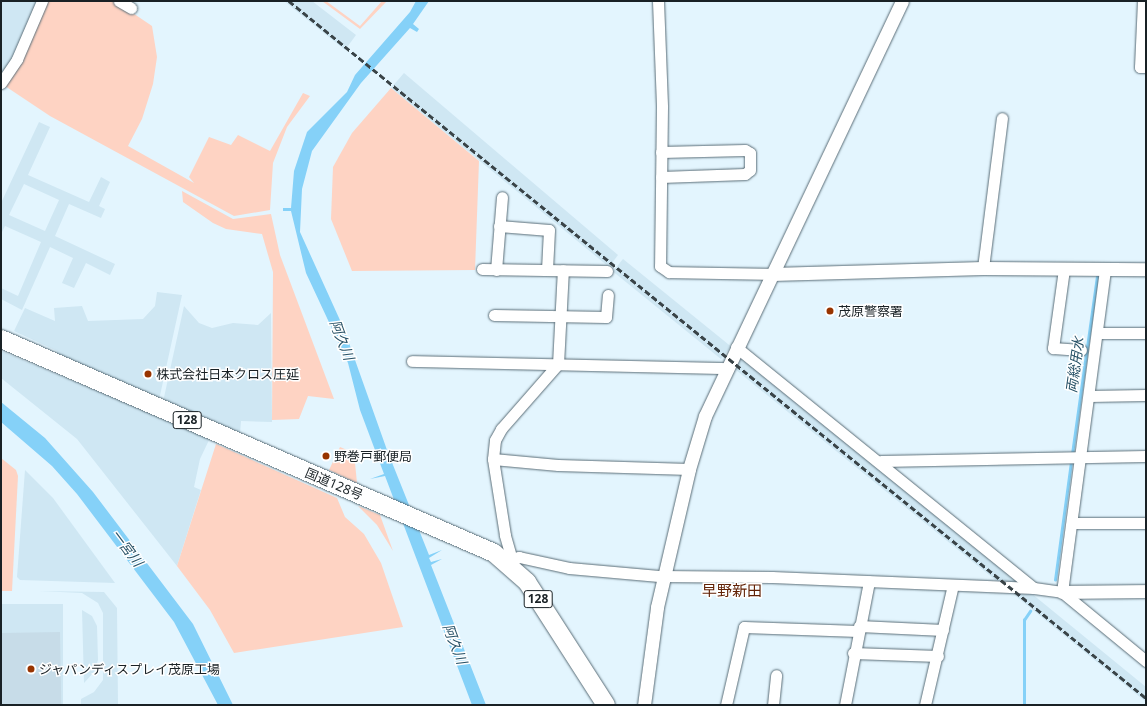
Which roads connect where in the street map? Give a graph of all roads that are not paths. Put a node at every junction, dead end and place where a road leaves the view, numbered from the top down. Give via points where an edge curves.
1 (42, 1) edge
2 (118, 1) edge
3 (658, 1) edge
4 (902, 1) edge
5 (1143, 1) edge
6 (131, 8) dead end
7 (1146, 67) edge
8 (1, 83) edge
9 (1002, 118) dead end
10 (661, 152) junction
11 (661, 177) junction
12 (502, 197) dead end
13 (499, 226) junction
14 (983, 268) junction
15 (482, 269) dead end
16 (1064, 269) junction
17 (1105, 269) junction
18 (1146, 269) edge
19 (496, 270) junction
20 (547, 270) junction
21 (563, 270) junction
22 (607, 271) dead end
23 (772, 274) junction
24 (608, 295) dead end
25 (494, 315) dead end
26 (560, 317) junction
27 (1097, 333) junction
28 (1146, 333) edge
29 (1, 339) edge
30 (736, 347) junction
31 (1081, 350) dead end
32 (412, 361) dead end
33 (558, 364) junction
34 (726, 368) junction
35 (1146, 395) edge
36 (1089, 396) junction
37 (1146, 456) edge
38 (1082, 458) junction
39 (493, 459) junction
40 (881, 461) junction
41 (689, 469) junction
42 (1072, 523) junction
43 (1146, 523) edge
44 (509, 561) junction
45 (665, 576) junction
46 (869, 581) junction
47 (953, 585) junction
48 (1034, 588) junction
49 (1146, 591) edge
50 (1062, 592) junction
51 (858, 629) junction
52 (943, 630) junction
53 (1132, 649) junction
54 (1146, 649) edge
55 (853, 653) junction
56 (938, 656) junction
57 (1146, 661) edge
58 (776, 675) dead end
59 (606, 705) edge
60 (644, 705) edge
61 (726, 705) edge
62 (773, 705) edge
63 (844, 705) edge
64 (925, 705) edge

1 - 8 street via 17,59
2 - 6 street
3 - 10 street
4 - 23 street
5 - 7 street via 1140,67
9 - 14 street
10 - 11 street
10 - 11 street via 745,150 750,153 750,170 745,174
11 - 23 street via 659,263 664,269
12 - 13 street
13 - 19 street
13 - 20 street via 549,230
14 - 16 street
14 - 23 street
15 - 19 street
16 - 17 street
16 - 31 street via 1053,348
17 - 18 street
17 - 27 street
19 - 20 street
20 - 21 street
21 - 22 street
21 - 26 street
23 - 30 street
24 - 26 street via 606,317
25 - 26 street
26 - 33 street
27 - 28 street
27 - 36 street
29 - 44 highway, 国道128号 / 128
30 - 34 street
30 - 40 street
32 - 33 street
33 - 34 street
33 - 39 street via 501,429 495,440
34 - 41 street via 705,416
35 - 36 street
36 - 38 street
37 - 38 street
38 - 40 street
38 - 42 street
39 - 41 street via 558,465
39 - 44 street
40 - 48 street
41 - 45 street
42 - 43 street
42 - 50 street
44 - 45 street via 519,557 569,568
44 - 59 highway, 国道128号 / 128 via 526,582
45 - 46 street
45 - 60 street via 654,626
46 - 47 street
46 - 51 street
47 - 48 street
47 - 52 street
48 - 50 street
49 - 50 street
50 - 53 street
51 - 52 street
51 - 55 street
51 - 61 street via 744,627
52 - 56 street
53 - 54 street
53 - 57 street
55 - 56 street
55 - 63 street
56 - 64 street
58 - 62 street

